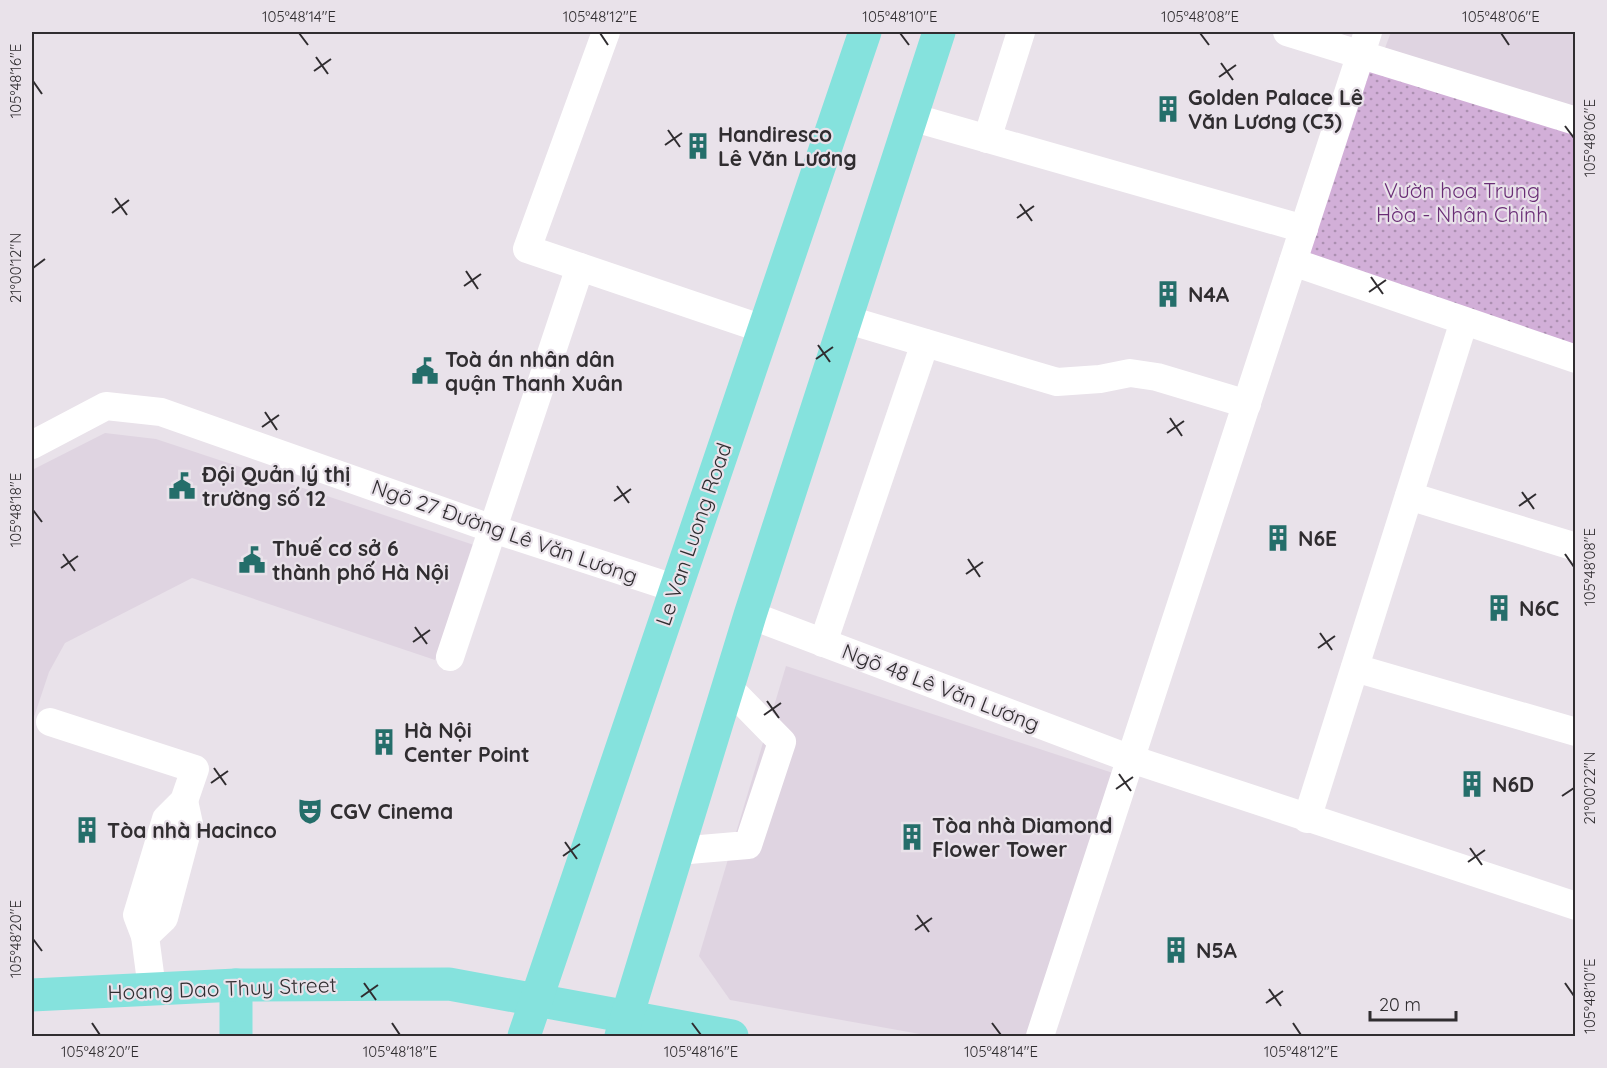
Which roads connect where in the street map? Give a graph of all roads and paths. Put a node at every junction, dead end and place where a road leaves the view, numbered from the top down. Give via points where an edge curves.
1 (606, 32) edge
2 (865, 32) edge
3 (939, 32) edge
4 (1021, 32) edge
5 (1303, 34) edge
6 (1365, 42) edge
7 (911, 117) junction
8 (1575, 122) edge
9 (987, 139) junction
10 (1304, 229) junction
11 (1293, 262) junction
12 (580, 267) junction
13 (845, 319) junction
14 (1464, 321) junction
15 (763, 329) junction
16 (925, 343) junction
17 (1575, 359) edge
18 (1247, 404) junction
19 (32, 445) edge
20 (1409, 496) junction
21 (493, 529) junction
22 (1575, 547) edge
23 (674, 588) junction
24 (750, 615) junction
25 (823, 643) junction
26 (450, 657) dead end
27 (1355, 668) junction
28 (728, 687) junction
29 (50, 722) dead end
30 (1575, 732) edge
31 (1131, 759) junction
32 (1308, 819) junction
33 (677, 851) junction
34 (1575, 906) edge
35 (236, 985) junction
36 (152, 989) junction
37 (32, 995) edge
38 (537, 1000) junction
39 (624, 1026) edge
40 (236, 1036) edge
41 (524, 1036) edge
42 (732, 1036) edge
43 (1040, 1036) edge

1 - 12 street via 527,249
2 - 15 main road, Le Van Luong Road
3 - 7 main road
4 - 9 street
5 - 6 street
6 - 8 street
6 - 10 street
7 - 9 street
7 - 13 main road
9 - 10 street
10 - 11 street
11 - 14 street
11 - 18 street
12 - 15 street
12 - 21 street
13 - 16 street
13 - 24 main road
14 - 17 street
14 - 20 street
15 - 23 main road, Le Van Luong Road
16 - 18 street via 1057,382 1100,380 1130,373 1157,377
16 - 25 street
18 - 31 street
19 - 21 street, Ngõ 27 Đường Lê Văn Lương via 106,406 161,412
20 - 22 street
20 - 27 street
21 - 23 street, Ngõ 27 Đường Lê Văn Lương
21 - 26 street
23 - 38 main road, Le Van Luong Road
24 - 25 street, Ngõ 48 Lê Văn Lương
24 - 28 main road
25 - 31 street, Ngõ 48 Lê Văn Lương
27 - 30 street
27 - 32 street
28 - 33 main road
28 - 33 street via 782,742 748,845
29 - 36 street via 195,769 184,801 189,824 164,918 145,936
31 - 32 street, Ngõ 48 Lê Văn Lương
31 - 43 street
32 - 34 street, Ngõ 48 Lê Văn Lương
33 - 39 main road
35 - 36 main road, Hoang Dao Thuy Street
35 - 38 main road, Hoang Dao Thuy Street via 448,984
35 - 40 main road
36 - 37 main road, Hoang Dao Thuy Street
38 - 39 main road, Hoang Dao Thuy Street
38 - 41 main road, Le Van Luong Road
39 - 42 main road, Hoang Dao Thuy Street

